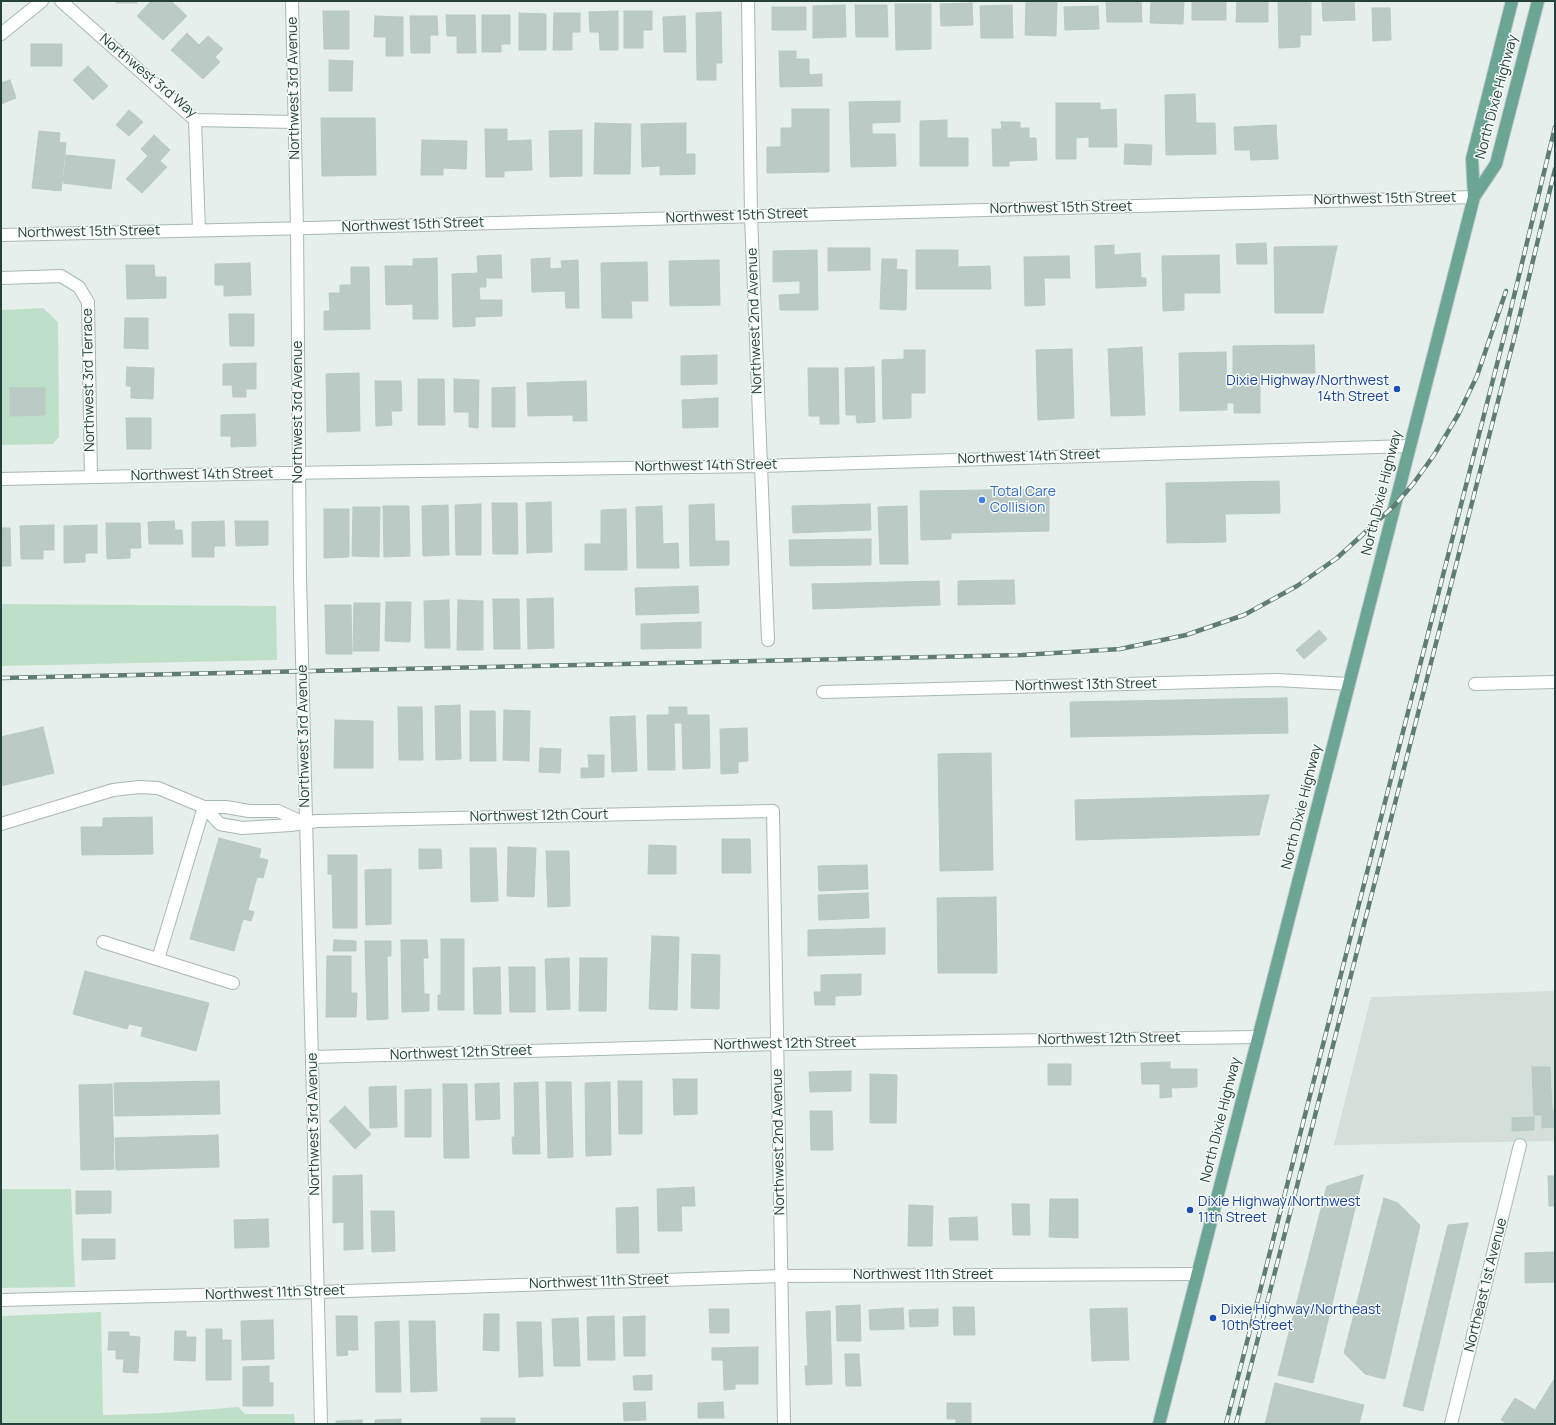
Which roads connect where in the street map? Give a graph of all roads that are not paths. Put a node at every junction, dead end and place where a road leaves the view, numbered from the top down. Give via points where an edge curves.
1 (42, 1) edge
2 (61, 1) edge
3 (292, 1) edge
4 (748, 1) edge
5 (1512, 1) edge
6 (1538, 1) edge
7 (1, 34) edge
8 (194, 120) junction
9 (294, 122) junction
10 (1474, 197) junction
11 (751, 216) junction
12 (298, 228) junction
13 (199, 230) junction
14 (1, 234) edge
15 (1, 278) edge
16 (1410, 446) junction
17 (761, 466) junction
18 (299, 473) junction
19 (91, 477) junction
20 (1, 480) edge
21 (768, 640) dead end
22 (1555, 682) edge
23 (1349, 684) junction
24 (1475, 684) dead end
25 (823, 692) dead end
26 (204, 808) junction
27 (772, 811) joint
28 (305, 823) junction
29 (1, 824) edge
30 (103, 942) dead end
31 (158, 959) junction
32 (233, 983) dead end
33 (1258, 1036) junction
34 (778, 1044) junction
35 (313, 1057) junction
36 (1520, 1145) dead end
37 (1197, 1274) junction
38 (781, 1276) junction
39 (318, 1292) junction
40 (1, 1300) edge
41 (320, 1424) edge
42 (784, 1424) edge
43 (1159, 1424) edge
44 (1451, 1424) edge

1 - 7 street
2 - 8 street, Northwest 3rd Way
3 - 9 street, Northwest 3rd Avenue
4 - 11 street, Northwest 2nd Avenue
5 - 10 main road, North Dixie Highway via 1472,158
6 - 10 main road, North Dixie Highway via 1496,164
8 - 9 street, Northwest 3rd Way
8 - 13 street
9 - 12 street, Northwest 3rd Avenue
10 - 11 street, Northwest 15th Street
10 - 16 main road, North Dixie Highway
11 - 12 street, Northwest 15th Street
11 - 17 street, Northwest 2nd Avenue
12 - 13 street, Northwest 15th Street
12 - 18 street, Northwest 3rd Avenue
13 - 14 street, Northwest 15th Street
15 - 19 street, Northwest 3rd Terrace via 61,276 78,287 88,302
16 - 17 street, Northwest 14th Street
16 - 23 main road, North Dixie Highway
17 - 18 street, Northwest 14th Street
17 - 21 street, Northwest 2nd Avenue
18 - 19 street, Northwest 14th Street
18 - 28 street, Northwest 3rd Avenue
19 - 20 street, Northwest 14th Street
22 - 24 street
23 - 25 street, Northwest 13th Street via 1277,680
23 - 33 main road, North Dixie Highway
26 - 28 street, Northwest 3rd Avenue via 278,811
26 - 28 street, Northwest 3rd Avenue via 220,824 242,828
26 - 29 street, Northwest 3rd Avenue via 158,788 139,787 113,790
26 - 31 street
27 - 28 street, Northwest 12th Court
27 - 34 street, Northwest 2nd Avenue
28 - 35 street, Northwest 3rd Avenue
30 - 31 street
31 - 32 street
33 - 34 street, Northwest 12th Street
33 - 37 main road, North Dixie Highway
34 - 35 street, Northwest 12th Street
34 - 38 street, Northwest 2nd Avenue
35 - 39 street, Northwest 3rd Avenue
36 - 44 street, Northeast 1st Avenue
37 - 38 street, Northwest 11th Street
37 - 43 main road, North Dixie Highway
38 - 39 street, Northwest 11th Street
38 - 42 street, Northwest 2nd Avenue
39 - 40 street, Northwest 11th Street
39 - 41 street, Northwest 3rd Avenue

